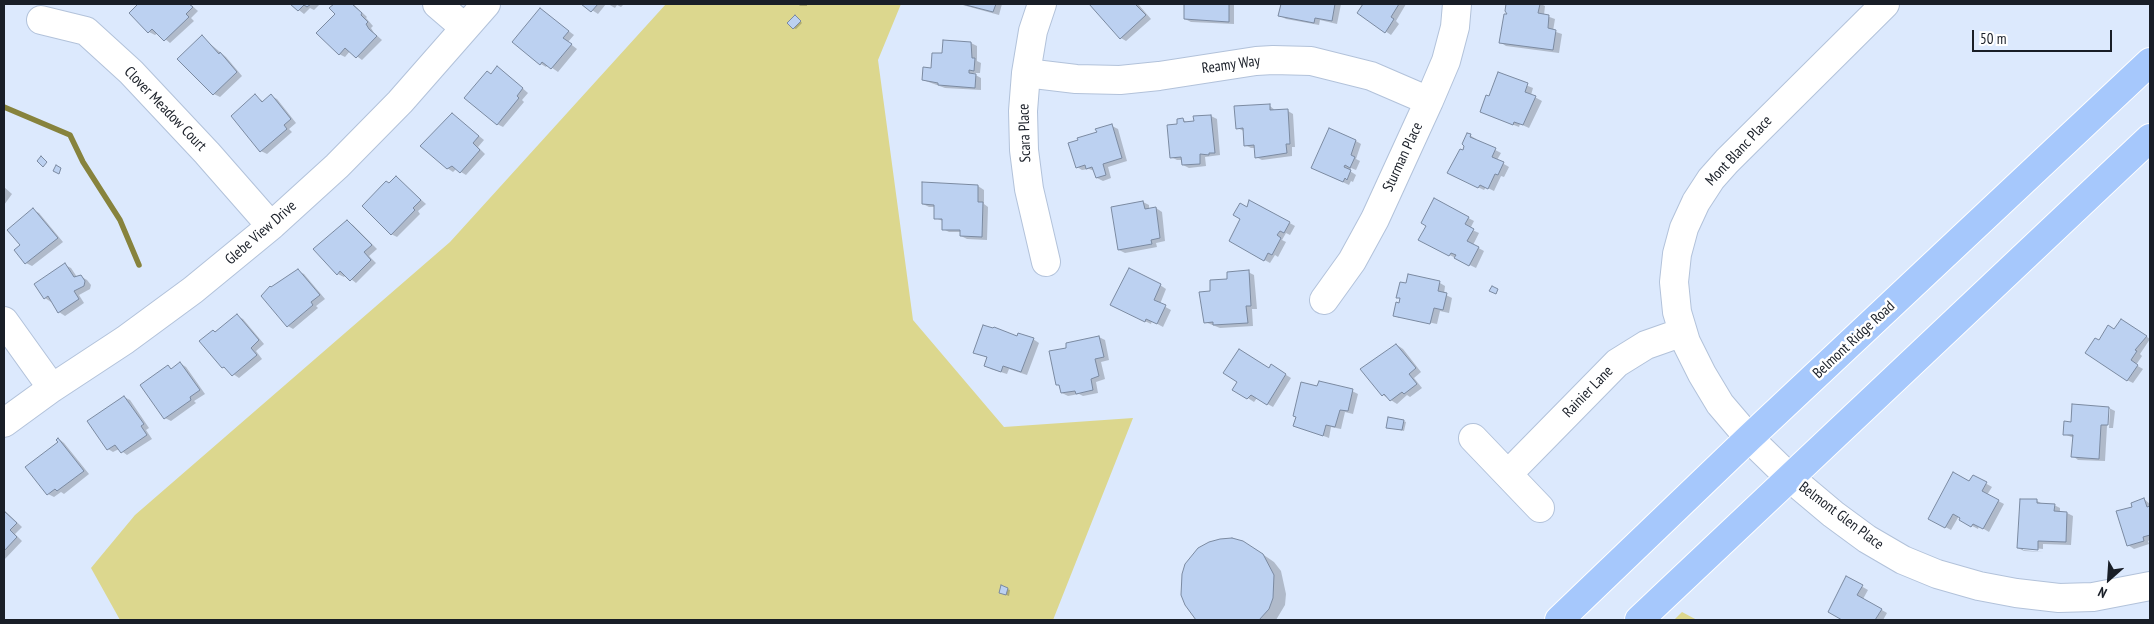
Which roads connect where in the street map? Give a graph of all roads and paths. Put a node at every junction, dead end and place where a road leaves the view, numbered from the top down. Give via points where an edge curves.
1 (437, 4) edge
2 (486, 4) edge
3 (1042, 4) edge
4 (1457, 4) edge
5 (1885, 4) edge
6 (41, 20) dead end
7 (465, 28) junction
8 (2150, 62) edge
9 (1026, 73) junction
10 (1429, 101) junction
11 (2150, 138) edge
12 (271, 226) junction
13 (1046, 262) dead end
14 (1324, 300) dead end
15 (4, 321) edge
16 (1683, 332) junction
17 (52, 388) junction
18 (4, 423) edge
19 (1472, 438) dead end
20 (1749, 438) junction
21 (1508, 474) junction
22 (1789, 477) junction
23 (1540, 508) dead end
24 (2150, 586) edge
25 (1559, 620) edge
26 (1639, 620) edge

1 - 7 street
2 - 7 street, Glebe View Drive
3 - 9 street, Scara Place via 1033,31
4 - 10 street, Sturman Place via 1446,61
5 - 16 street, Mont Blanc Place via 1726,160 1696,202 1684,228 1674,282
6 - 12 street, Clover Meadow Court via 86,31 131,72
7 - 12 street, Glebe View Drive via 393,109
8 - 20 main road, Belmont Ridge Road
9 - 10 street, Reamy Way via 1120,80 1264,60 1311,61 1371,76
9 - 13 street, Scara Place via 1024,150 1029,189
10 - 14 street, Sturman Place via 1375,219 1352,261
11 - 22 main road
12 - 17 street, Glebe View Drive via 193,290
15 - 17 street
16 - 20 street, Mont Blanc Place via 1720,404
16 - 21 street, Rainier Lane via 1646,345 1617,362
17 - 18 street, Glebe View Drive
19 - 21 street
20 - 22 street, Belmont Glen Place
20 - 25 main road, Belmont Ridge Road
21 - 23 street
22 - 24 street, Belmont Glen Place via 1867,539 1937,574 1998,590 2059,598
22 - 26 main road

